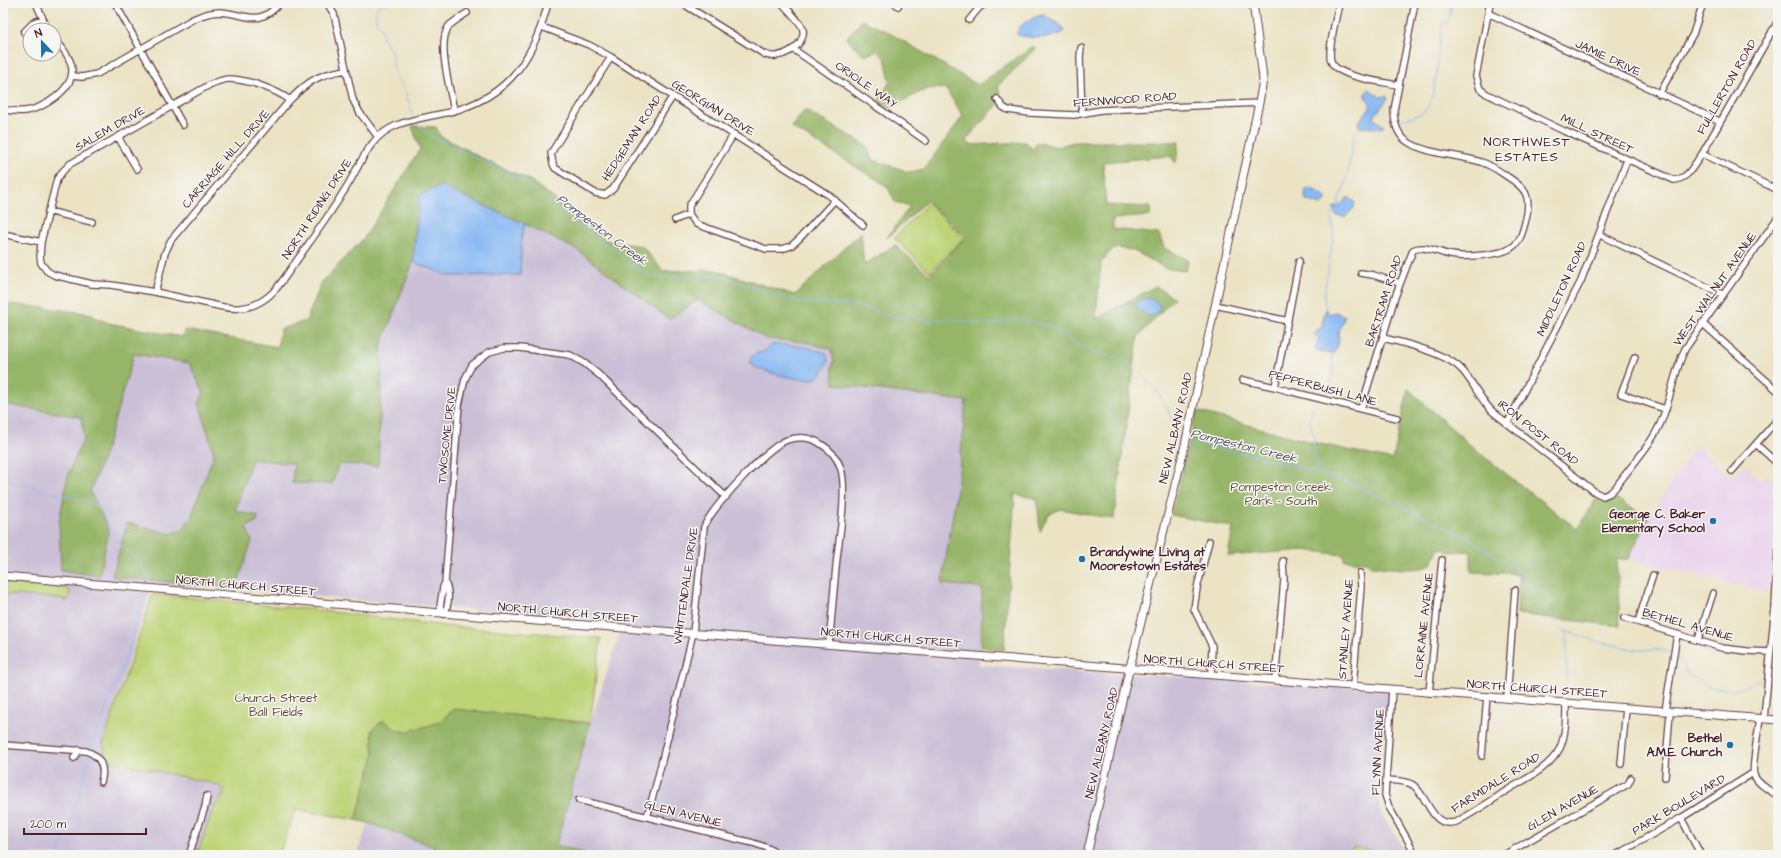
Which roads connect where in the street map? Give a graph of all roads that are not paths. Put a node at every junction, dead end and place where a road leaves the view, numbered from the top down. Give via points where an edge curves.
1 (36, 3) edge
2 (115, 3) edge
3 (280, 3) edge
4 (327, 3) edge
5 (548, 3) edge
6 (682, 3) edge
7 (782, 3) edge
8 (986, 3) edge
9 (1253, 3) edge
10 (1340, 3) edge
11 (1415, 3) edge
12 (1490, 3) edge
13 (1703, 3) edge
14 (466, 13) dead end
15 (1488, 13) junction
16 (42, 19) junction
17 (970, 20) dead end
18 (1778, 21) edge
19 (34, 22) edge
20 (44, 22) edge
21 (542, 27) junction
22 (1772, 31) junction
23 (1778, 35) edge
24 (793, 48) junction
25 (1081, 48) dead end
26 (62, 49) edge
27 (140, 49) junction
28 (611, 57) junction
29 (346, 70) junction
30 (72, 76) junction
31 (1398, 85) junction
32 (1660, 94) junction
33 (673, 96) junction
34 (997, 99) dead end
35 (290, 100) junction
36 (1259, 103) junction
37 (171, 106) junction
38 (3, 109) edge
39 (454, 111) junction
40 (1082, 113) junction
41 (1719, 121) junction
42 (183, 125) dead end
43 (734, 134) junction
44 (118, 137) junction
45 (378, 137) junction
46 (926, 141) dead end
47 (1702, 154) junction
48 (1627, 160) junction
49 (137, 169) dead end
50 (1778, 190) edge
51 (835, 200) junction
52 (48, 211) junction
53 (689, 214) junction
54 (1778, 217) edge
55 (675, 220) dead end
56 (92, 222) dead end
57 (863, 225) dead end
58 (3, 234) edge
59 (1600, 236) junction
60 (40, 242) junction
61 (1299, 261) dead end
62 (1361, 273) dead end
63 (72, 279) joint
64 (1400, 283) junction
65 (155, 292) junction
66 (1722, 294) junction
67 (1215, 305) junction
68 (1288, 321) junction
69 (1702, 323) junction
70 (1383, 338) junction
71 (1635, 357) dead end
72 (1243, 380) dead end
73 (1275, 386) junction
74 (1778, 391) edge
75 (1361, 409) junction
76 (1665, 409) junction
77 (1397, 418) dead end
78 (1778, 419) edge
79 (1507, 424) junction
80 (1756, 444) junction
81 (1778, 464) edge
82 (1732, 471) dead end
83 (1603, 496) joint
84 (726, 497) junction
85 (1209, 541) dead end
86 (1778, 552) edge
87 (1442, 560) dead end
88 (1283, 561) dead end
89 (1360, 573) dead end
90 (1653, 575) dead end
91 (3, 576) edge
92 (1777, 586) edge
93 (1515, 590) dead end
94 (1713, 593) dead end
95 (444, 614) junction
96 (1624, 618) dead end
97 (1638, 622) junction
98 (693, 634) junction
99 (1677, 634) junction
100 (1698, 640) junction
101 (829, 644) junction
102 (1770, 652) junction
103 (1130, 669) junction
104 (1211, 675) junction
105 (1275, 680) junction
106 (1353, 686) junction
107 (1392, 690) junction
108 (1429, 692) junction
109 (1487, 696) junction
110 (1506, 698) junction
111 (1566, 702) junction
112 (1626, 708) junction
113 (1668, 711) junction
114 (1762, 718) junction
115 (1778, 720) edge
116 (3, 745) edge
117 (79, 750) junction
118 (1482, 756) dead end
119 (74, 758) dead end
120 (1621, 764) dead end
121 (1753, 773) junction
122 (1665, 777) dead end
123 (1631, 778) dead end
124 (1386, 780) junction
125 (101, 782) dead end
126 (207, 796) dead end
127 (1778, 796) edge
128 (579, 800) dead end
129 (647, 817) junction
130 (1681, 818) junction
131 (189, 855) edge
132 (779, 855) edge
133 (1087, 855) edge
134 (1416, 855) edge
135 (1504, 855) edge
136 (1616, 855) edge
137 (1701, 855) edge

1 - 16 street
2 - 27 street
3 - 27 street via 265,16 255,18 220,12 207,13
4 - 29 street via 334,14
5 - 21 street, NORTH RIDING DRIVE
6 - 24 street via 769,57 780,56
7 - 24 street via 803,31 803,36
8 - 17 street
9 - 36 main road, NEW ALBANY ROAD via 1263,80
10 - 31 street via 1330,52 1331,61 1336,69 1346,74
11 - 31 street, BARTRAM ROAD
12 - 15 street, MILL STREET
13 - 32 street via 1693,34
14 - 39 street via 450,25 444,39 444,55
15 - 32 street, JAMIE DRIVE
15 - 48 street, MILL STREET via 1476,76 1480,89 1494,98
16 - 19 street
16 - 20 street
18 - 22 street, FULLERTON ROAD
21 - 28 street, GEORGIAN DRIVE via 589,45
21 - 39 street, NORTH RIDING DRIVE via 532,51 504,85 482,100
22 - 23 street
22 - 41 street, FULLERTON ROAD
24 - 46 street, ORIOLE WAY
25 - 40 street
26 - 30 street via 70,60
27 - 30 street via 97,74
27 - 37 street
28 - 33 street, GEORGIAN DRIVE
28 - 33 street, HEDGEMAN ROAD via 551,153 555,168 595,193 605,195 613,189
29 - 35 street, CARRIAGE HILL DRIVE via 317,77 301,88
29 - 45 street via 353,100
30 - 38 street via 70,84 63,92 50,101 25,111
31 - 64 street, BARTRAM ROAD via 1394,117 1397,129 1404,138 1419,147 1488,165 1521,186 1528,203 1522,232 1511,248 1463,256 1423,248 1416,249 1410,254
32 - 41 street, JAMIE DRIVE
33 - 43 street, GEORGIAN DRIVE
34 - 40 street, FERNWOOD ROAD via 1003,107 1013,111 1060,115
35 - 37 street, SALEM DRIVE via 273,90 229,79 211,84
35 - 65 street, CARRIAGE HILL DRIVE via 171,240
36 - 40 street, FERNWOOD ROAD
36 - 67 main road, NEW ALBANY ROAD
37 - 42 street
37 - 44 street, SALEM DRIVE
39 - 45 street, NORTH RIDING DRIVE via 402,122
41 - 47 street, FULLERTON ROAD
43 - 51 street, GEORGIAN DRIVE
43 - 53 street via 689,206
44 - 49 street
44 - 52 street, SALEM DRIVE via 79,158 63,171
45 - 65 street, NORTH RIDING DRIVE via 328,216 279,286 265,299 247,307 233,309
47 - 48 street, MILL STREET via 1688,174 1679,179 1664,176
47 - 50 street
48 - 59 street, MIDDLETON ROAD
51 - 53 street via 799,239 787,248 776,250 766,249 699,226 691,220
51 - 57 street, GEORGIAN DRIVE
52 - 56 street
52 - 60 street, SALEM DRIVE
53 - 55 street
54 - 66 street, WEST WALNUT AVENUE
58 - 60 street
59 - 66 street
59 - 79 street, MIDDLETON ROAD via 1581,281
60 - 63 street, SALEM DRIVE via 40,256 44,268 54,276
61 - 68 street
62 - 64 street
63 - 65 street, NORTH RIDING DRIVE
64 - 70 street, BARTRAM ROAD
66 - 69 street, WEST WALNUT AVENUE
67 - 68 street
67 - 103 main road, NEW ALBANY ROAD via 1185,445
68 - 73 street
69 - 74 street
69 - 76 street, WEST WALNUT AVENUE via 1690,339 1680,360
70 - 75 street, BARTRAM ROAD
70 - 79 street, IRON POST ROAD via 1439,355 1454,363 1489,409
71 - 76 street via 1621,394
72 - 73 street, PEPPERBUSH LANE
73 - 75 street, PEPPERBUSH LANE
75 - 77 street, PEPPERBUSH LANE
76 - 83 street, WEST WALNUT AVENUE via 1657,431 1616,487
78 - 80 street
79 - 83 street, IRON POST ROAD
80 - 81 street
80 - 82 street
84 - 95 street, TWOSOME DRIVE via 584,362 558,352 520,348 496,349 483,355 472,365 462,387 445,583 440,607
84 - 98 street, WHITTENDALE DRIVE via 712,512 703,531
84 - 101 street, WHITTENDALE DRIVE via 766,454 786,441 800,438 813,440 825,446 834,455 841,468 843,484
85 - 104 street via 1194,609 1212,646
86 - 92 street
87 - 108 street, LORRAINE AVENUE
88 - 105 street
89 - 106 street, STANLEY AVENUE
90 - 97 street
91 - 95 main road, NORTH CHURCH STREET
92 - 102 street
93 - 110 street
94 - 100 street
95 - 98 main road, NORTH CHURCH STREET
96 - 97 street, BETHEL AVENUE
97 - 99 street, BETHEL AVENUE
98 - 101 main road, NORTH CHURCH STREET
98 - 129 street, WHITTENDALE DRIVE
99 - 100 street, BETHEL AVENUE
99 - 113 street
100 - 102 street, BETHEL AVENUE via 1727,649
101 - 103 main road, NORTH CHURCH STREET
102 - 114 street
103 - 104 main road, NORTH CHURCH STREET
103 - 133 main road, NEW ALBANY ROAD
104 - 105 main road, NORTH CHURCH STREET
105 - 106 main road, NORTH CHURCH STREET
106 - 107 main road, NORTH CHURCH STREET
107 - 108 main road, NORTH CHURCH STREET
107 - 124 street, FLYNN AVENUE
108 - 109 main road, NORTH CHURCH STREET
109 - 110 main road, NORTH CHURCH STREET
109 - 118 street
110 - 111 main road, NORTH CHURCH STREET
111 - 112 main road, NORTH CHURCH STREET
111 - 124 street, FARMDALE ROAD via 1562,741 1550,761 1456,822 1447,823 1439,820 1412,785 1403,781
112 - 113 main road, NORTH CHURCH STREET
112 - 120 street
113 - 114 main road, NORTH CHURCH STREET
113 - 122 street
114 - 115 main road, NORTH CHURCH STREET
114 - 121 street
116 - 117 street
117 - 119 street
117 - 125 street via 93,753 100,761 103,774
121 - 127 street via 1757,780
121 - 130 street, PARK BOULEVARD
123 - 135 street, GLEN AVENUE via 1628,784
124 - 134 street, FLYNN AVENUE via 1386,800
126 - 131 street
128 - 129 street, GLEN AVENUE
129 - 132 street, GLEN AVENUE via 753,843
130 - 136 street, PARK BOULEVARD
130 - 137 street

